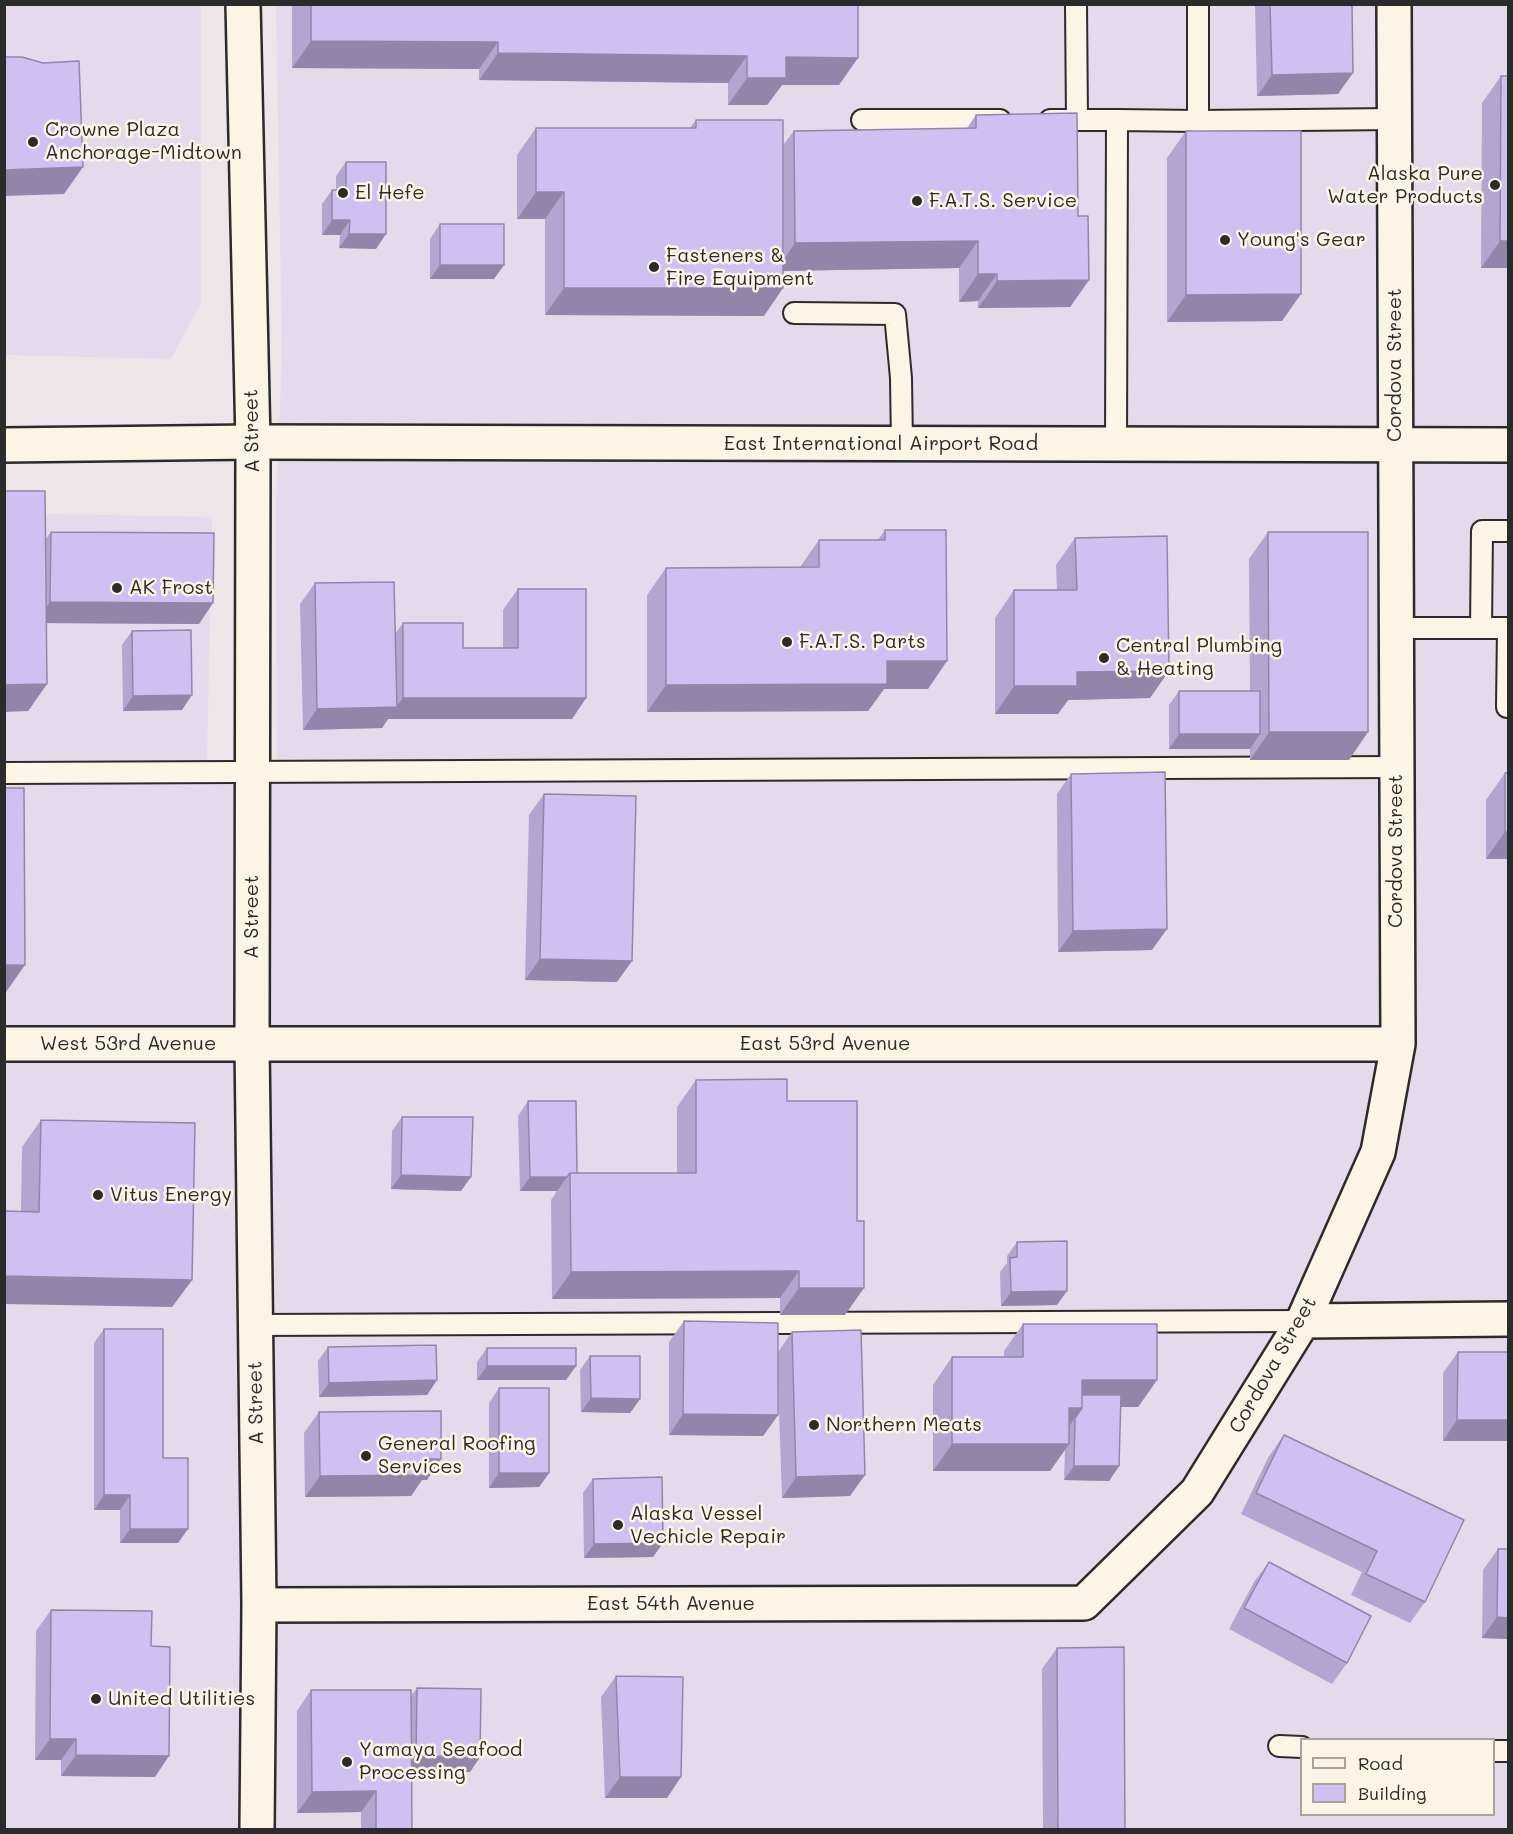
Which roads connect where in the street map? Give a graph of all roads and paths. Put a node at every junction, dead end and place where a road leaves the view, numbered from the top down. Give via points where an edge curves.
1 (243, 4) edge
2 (1076, 4) edge
3 (1198, 4) edge
4 (1394, 4) edge
5 (1395, 119) junction
6 (862, 120) dead end
7 (1077, 120) junction
8 (1116, 120) junction
9 (1198, 121) junction
10 (794, 313) dead end
11 (253, 442) junction
12 (4, 445) edge
13 (902, 445) junction
14 (1116, 445) junction
15 (1509, 445) edge
16 (1396, 446) junction
17 (1509, 531) edge
18 (1396, 628) junction
19 (1481, 628) junction
20 (1507, 707) edge
21 (1395, 766) junction
22 (252, 771) junction
23 (4, 773) edge
24 (4, 1044) edge
25 (252, 1044) junction
26 (1398, 1044) junction
27 (1509, 1319) edge
28 (1303, 1321) junction
29 (255, 1325) junction
30 (1084, 1603) joint
31 (259, 1605) junction
32 (1279, 1746) dead end
33 (1300, 1746) edge
34 (257, 1830) edge

1 - 11 street, A Street
2 - 7 lane
3 - 9 lane
4 - 5 street, Cordova Street
5 - 9 lane
5 - 16 street, Cordova Street
6 - 7 lane
7 - 8 lane
8 - 9 lane
8 - 14 lane
10 - 13 lane via 895,314 902,378
11 - 12 street, East International Airport Road
11 - 13 street, East International Airport Road
11 - 22 street, A Street
13 - 14 street, East International Airport Road
14 - 16 street, East International Airport Road
15 - 16 street, East International Airport Road
16 - 18 street, Cordova Street
17 - 19 lane via 1482,531
18 - 19 lane
18 - 21 street, Cordova Street
19 - 20 lane via 1508,628
21 - 22 lane
21 - 26 street, Cordova Street
22 - 23 lane
22 - 25 street, A Street
24 - 25 street, West 53rd Avenue
25 - 26 street, East 53rd Avenue
25 - 29 street, A Street
26 - 28 street, Cordova Street via 1378,1152
27 - 28 street
28 - 29 lane
28 - 30 street, Cordova Street via 1197,1492
29 - 31 street, A Street
30 - 31 street, East 54th Avenue
31 - 34 street, A Street
32 - 33 lane

